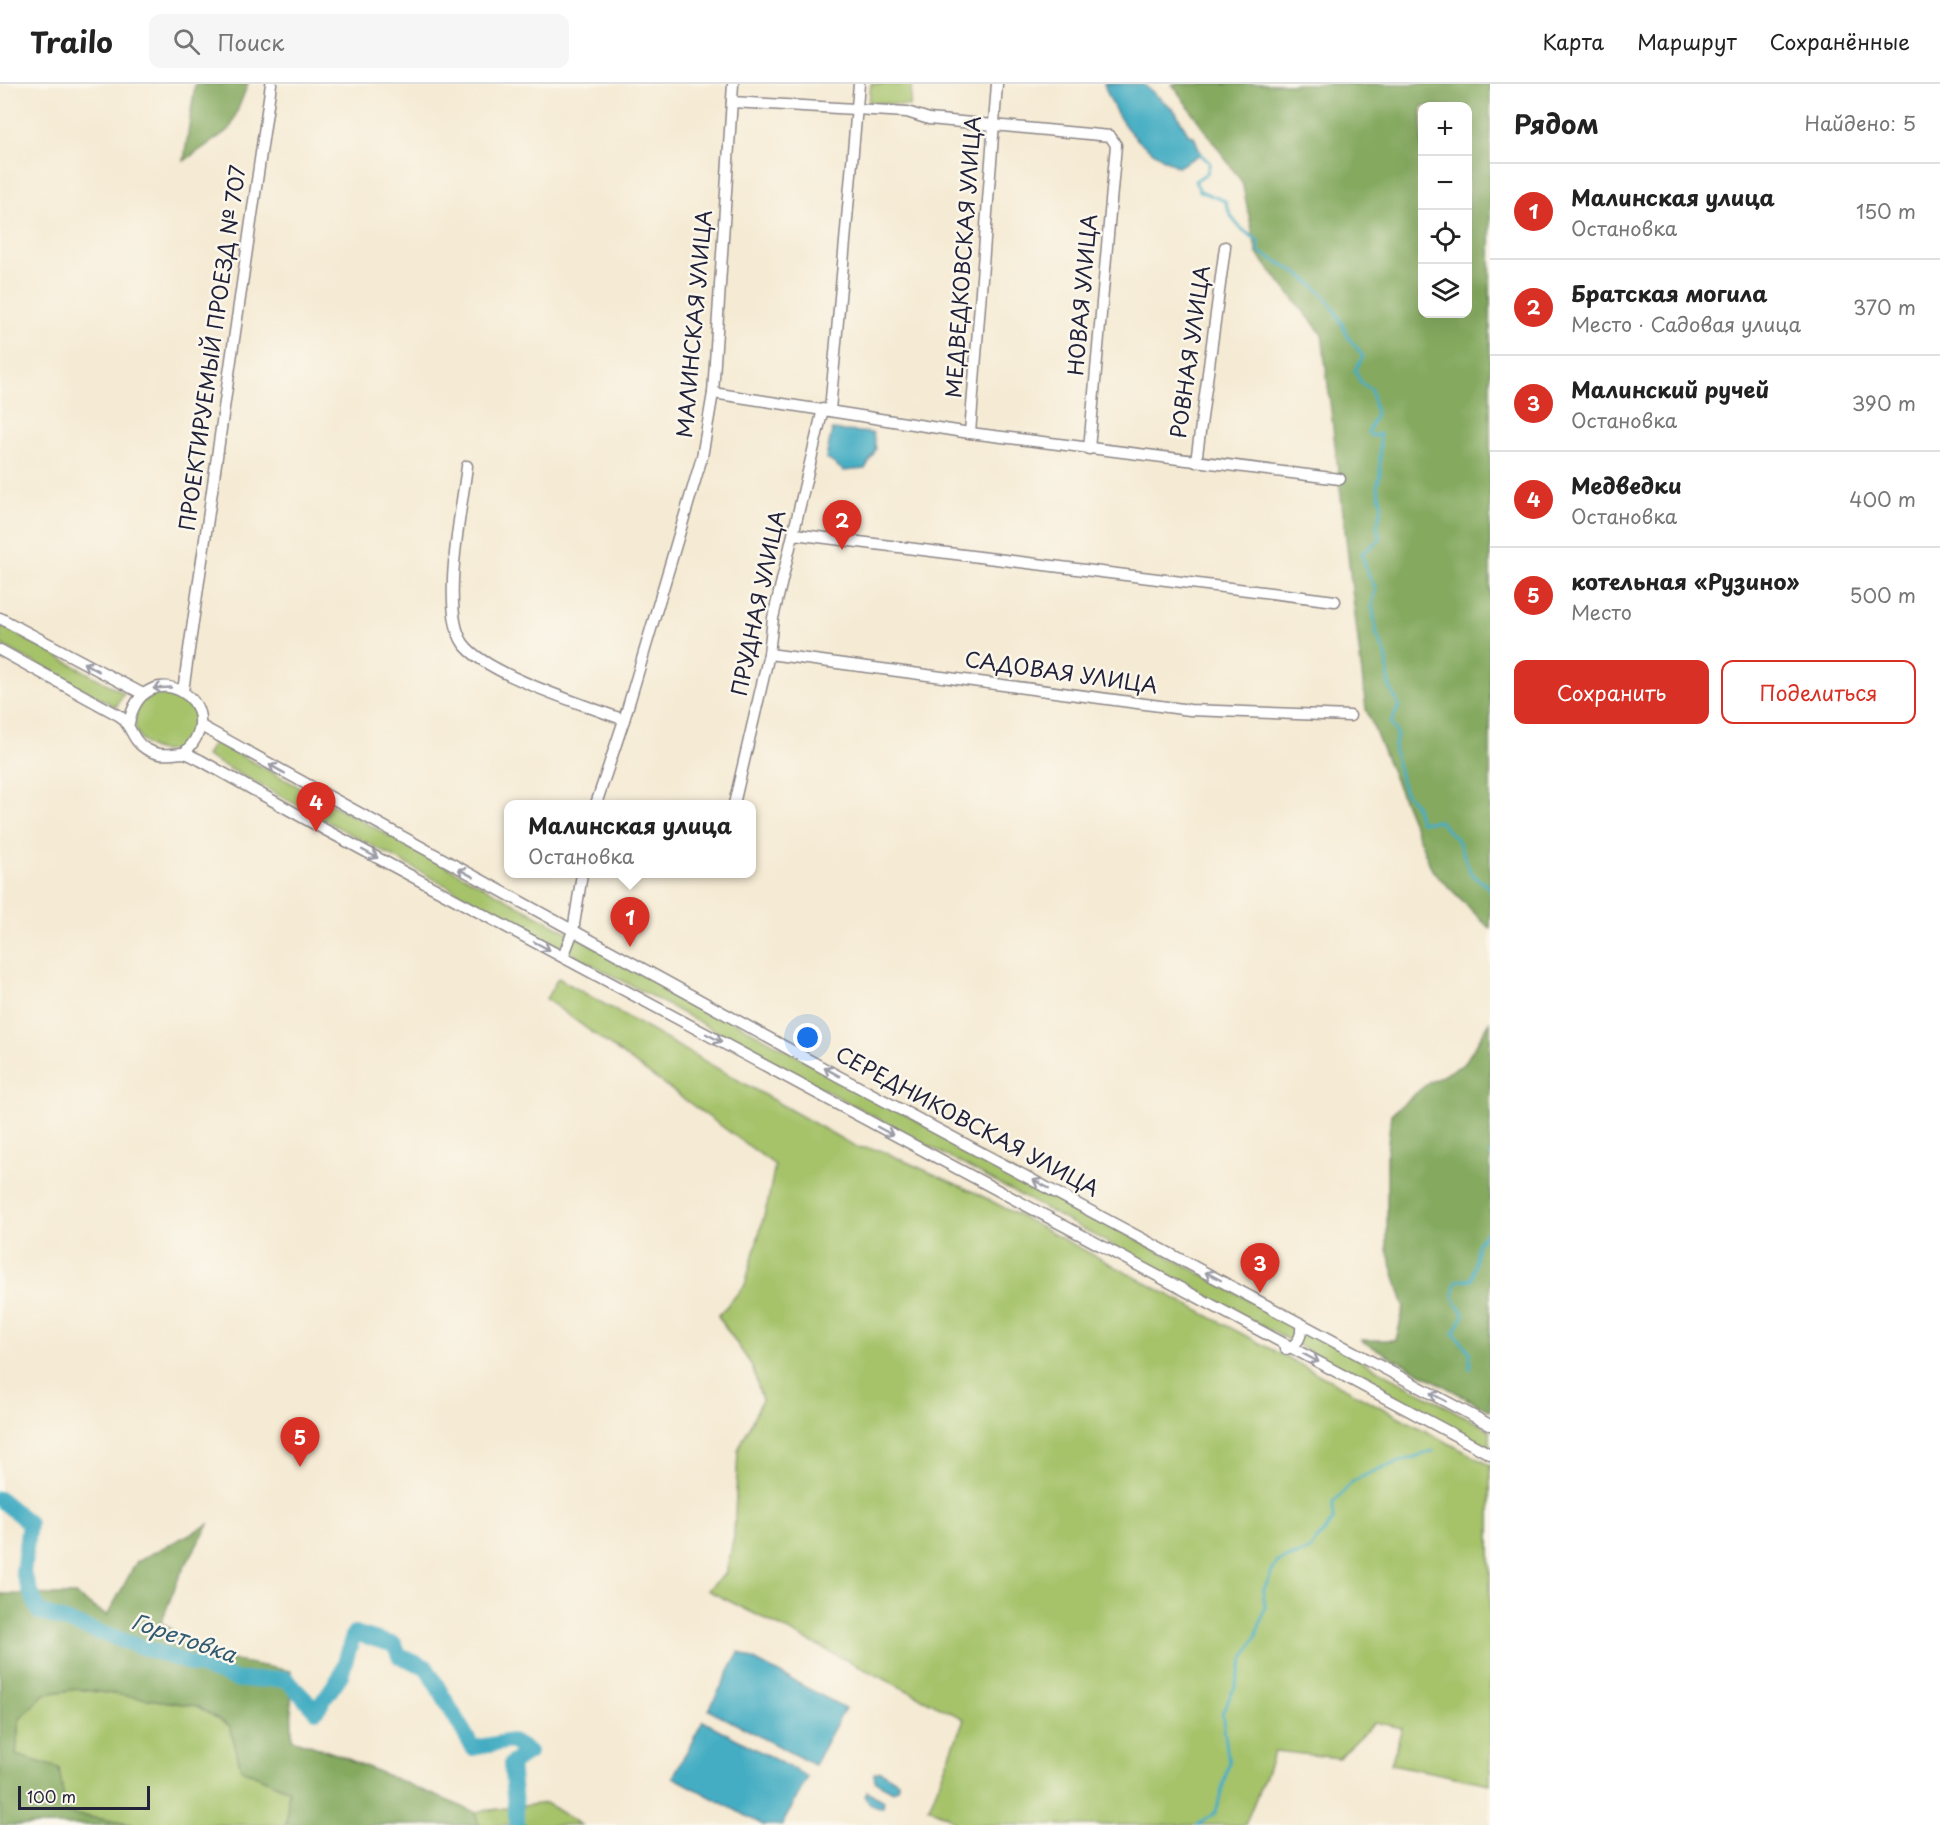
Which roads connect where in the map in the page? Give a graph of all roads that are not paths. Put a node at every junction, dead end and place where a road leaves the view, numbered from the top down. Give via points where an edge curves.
1 (271, 84) edge
2 (733, 84) edge
3 (859, 84) edge
4 (997, 84) edge
5 (732, 102) junction
6 (856, 109) junction
7 (994, 125) junction
8 (1225, 246) dead end
9 (713, 393) junction
10 (826, 409) junction
11 (970, 433) junction
12 (1089, 449) junction
13 (1196, 462) junction
14 (467, 466) dead end
15 (1340, 479) dead end
16 (794, 534) junction
17 (1335, 601) dead end
18 (0, 618) edge
19 (0, 650) edge
20 (769, 654) junction
21 (183, 691) junction
22 (143, 694) junction
23 (1350, 716) dead end
24 (624, 720) junction
25 (129, 723) junction
26 (201, 726) junction
27 (184, 752) junction
28 (597, 800) edge
29 (735, 800) edge
30 (581, 878) edge
31 (573, 931) junction
32 (563, 957) junction
33 (1301, 1324) junction
34 (1290, 1348) junction
35 (1490, 1425) edge
36 (1490, 1454) edge

1 - 21 street, ПРОЕКТИРУЕМЫЙ ПРОЕЗД № 707
2 - 5 street, МАЛИНСКАЯ УЛИЦА
3 - 6 street, ПРУДНАЯ УЛИЦА
4 - 7 street, МЕДВЕДКОВСКАЯ УЛИЦА
5 - 6 street
5 - 9 street, МАЛИНСКАЯ УЛИЦА
6 - 7 street
6 - 10 street, ПРУДНАЯ УЛИЦА
7 - 11 street, МЕДВЕДКОВСКАЯ УЛИЦА
7 - 12 street, НОВАЯ УЛИЦА via 1110,136 1116,145
8 - 13 street, РОВНАЯ УЛИЦА
9 - 10 street
9 - 24 street, МАЛИНСКАЯ УЛИЦА via 702,457
10 - 11 street
10 - 16 street, ПРУДНАЯ УЛИЦА
11 - 12 street
12 - 13 street
13 - 15 street
14 - 24 street via 454,563 454,624 462,642 474,656 510,675
16 - 17 street
16 - 20 street, ПРУДНАЯ УЛИЦА via 773,618
22 -> 18 street
19 - 25 street
20 - 23 street, САДОВАЯ УЛИЦА via 1190,710
20 - 29 street, ПРУДНАЯ УЛИЦА
21 -> 22 street via 159,687
21 - 26 street via 195,703
22 - 25 street via 133,705
24 - 28 street, МАЛИНСКАЯ УЛИЦА
25 - 27 street via 144,748 167,756
26 - 27 street via 193,744
31 -> 26 street, СЕРЕДНИКОВСКАЯ УЛИЦА
27 -> 32 street
30 - 31 street
31 - 32 street
33 -> 31 street, СЕРЕДНИКОВСКАЯ УЛИЦА
32 -> 34 street
33 - 34 street via 1301,1336
35 -> 33 street, СЕРЕДНИКОВСКАЯ УЛИЦА
34 -> 36 street

